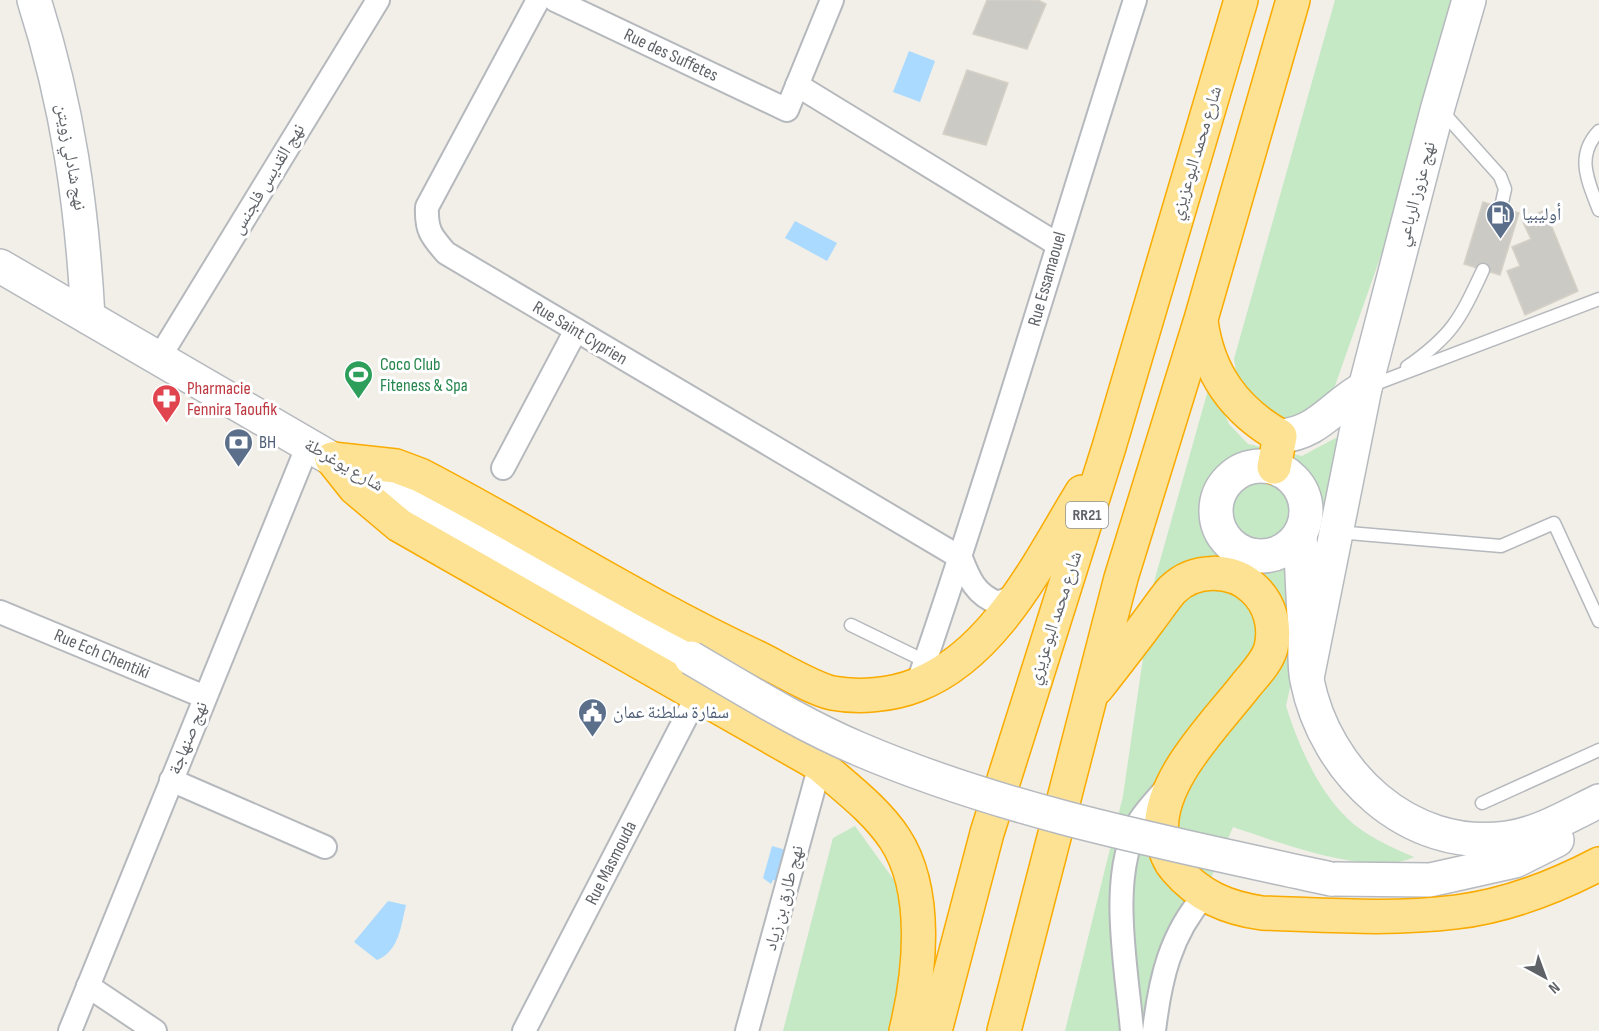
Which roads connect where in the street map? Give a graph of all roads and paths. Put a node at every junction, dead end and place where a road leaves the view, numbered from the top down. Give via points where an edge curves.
1 (34, 0) edge
2 (378, 0) edge
3 (537, 0) edge
4 (555, 0) edge
5 (832, 0) edge
6 (1135, 0) edge
7 (1241, 0) edge
8 (1293, 0) edge
9 (1469, 0) edge
10 (797, 85) junction
11 (1438, 107) junction
12 (1599, 131) edge
13 (1501, 207) dead end
14 (1599, 210) edge
15 (1057, 244) junction
16 (0, 266) edge
17 (1483, 270) dead end
18 (1599, 299) edge
19 (87, 316) junction
20 (1201, 319) junction
21 (576, 330) junction
22 (159, 358) junction
23 (1372, 394) junction
24 (1280, 436) junction
25 (1109, 447) junction
26 (320, 452) junction
27 (1274, 467) junction
28 (503, 468) dead end
29 (1303, 520) junction
30 (1336, 532) junction
31 (961, 558) junction
32 (1239, 565) junction
33 (1020, 594) junction
34 (0, 612) edge
35 (1599, 621) edge
36 (851, 625) dead end
37 (921, 673) junction
38 (1306, 678) junction
39 (697, 696) junction
40 (205, 697) junction
41 (1087, 701) junction
42 (1599, 750) edge
43 (820, 765) junction
44 (171, 780) junction
45 (1173, 780) junction
46 (1599, 801) edge
47 (1482, 803) dead end
48 (1599, 820) edge
49 (325, 846) dead end
50 (1599, 864) edge
51 (1205, 895) junction
52 (88, 986) junction
53 (70, 1031) edge
54 (155, 1031) edge
55 (524, 1031) edge
56 (747, 1031) edge
57 (906, 1031) edge
58 (935, 1031) edge
59 (1004, 1031) edge
60 (1132, 1031) edge
61 (1154, 1031) edge

1 - 19 main road, نهج شادلي زويتن via 68,128 84,233
2 - 22 street, نهج القديس فلجنس
3 - 21 street, Rue Saint Cyprien via 428,207 426,226 446,253
4 - 10 street, Rue des Suffetes via 787,110
5 - 10 street
6 - 15 street, Rue Essamaouel
7 - 25 highway, شارع محمد البوعزيزي / RR21
8 - 20 highway
9 - 11 main road, نهج عزوز الرباعي
10 - 15 street
11 - 13 lane via 1500,176 1505,189
11 - 23 main road, نهج عزوز الرباعي
12 - 14 lane via 1588,146 1584,165
15 - 31 street, Rue Essamaouel
16 - 19 main road, شارع يوغرطة
17 - 23 lane via 1461,317 1436,346
18 - 23 lane
19 - 22 main road, شارع يوغرطة
20 - 24 highway via 1210,360 1225,388 1245,412
20 - 41 highway
21 - 28 street
21 - 31 street, Rue Saint Cyprien
22 - 26 main road, شارع يوغرطة
23 - 24 main road via 1344,401 1316,426
23 - 29 main road, نهج عزوز الرباعي
23 - 30 main road, نهج عزوز الرباعي
24 - 27 highway
25 - 33 highway
25 - 58 highway, شارع محمد البوعزيزي / RR21 via 987,833
26 - 37 highway via 396,466 420,475 718,640 831,693 879,695
26 - 39 highway via 399,525
26 - 40 street, نهج صنهاجة
26 - 48 main road, شارع يوغرطة, bridge via 810,726 922,774 1106,829 1331,879 1430,880 1515,861
27 - 29 main road via 1295,481
27 - 32 main road via 1261,465 1237,472 1218,496 1218,526
29 - 32 main road via 1281,552
29 - 38 main road
30 - 35 lane via 1501,546 1554,523
30 - 38 main road, نهج عزوز الرباعي
31 - 33 street via 970,582 986,598 998,603
31 - 37 street, Rue Essamaouel
32 - 41 highway via 1192,577 1173,590
32 - 45 highway via 1249,585 1268,607 1273,635 1270,649
33 - 37 highway via 995,627 967,653 940,673
34 - 40 street, Rue Ech Chentiki
36 - 37 lane
38 - 46 main road via 1318,720 1338,759 1367,792 1402,818 1424,828 1470,840 1509,838 1528,834
39 - 43 highway
39 - 55 street, Rue Masmouda
40 - 44 street, نهج صنهاجة
41 - 59 highway
42 - 47 lane
43 - 56 street, نهج طارق بن زياد
43 - 57 highway via 866,805 895,839 906,864 919,933 916,991
44 - 49 street
44 - 52 street, نهج صنهاجة
45 - 51 highway via 1163,812 1164,846 1170,862
45 - 60 street via 1140,820 1123,869 1122,907
50 - 51 highway via 1546,889 1502,903 1413,916 1262,914 1240,910
51 - 61 street via 1174,940 1158,995
52 - 53 street, نهج صنهاجة
52 - 54 street

